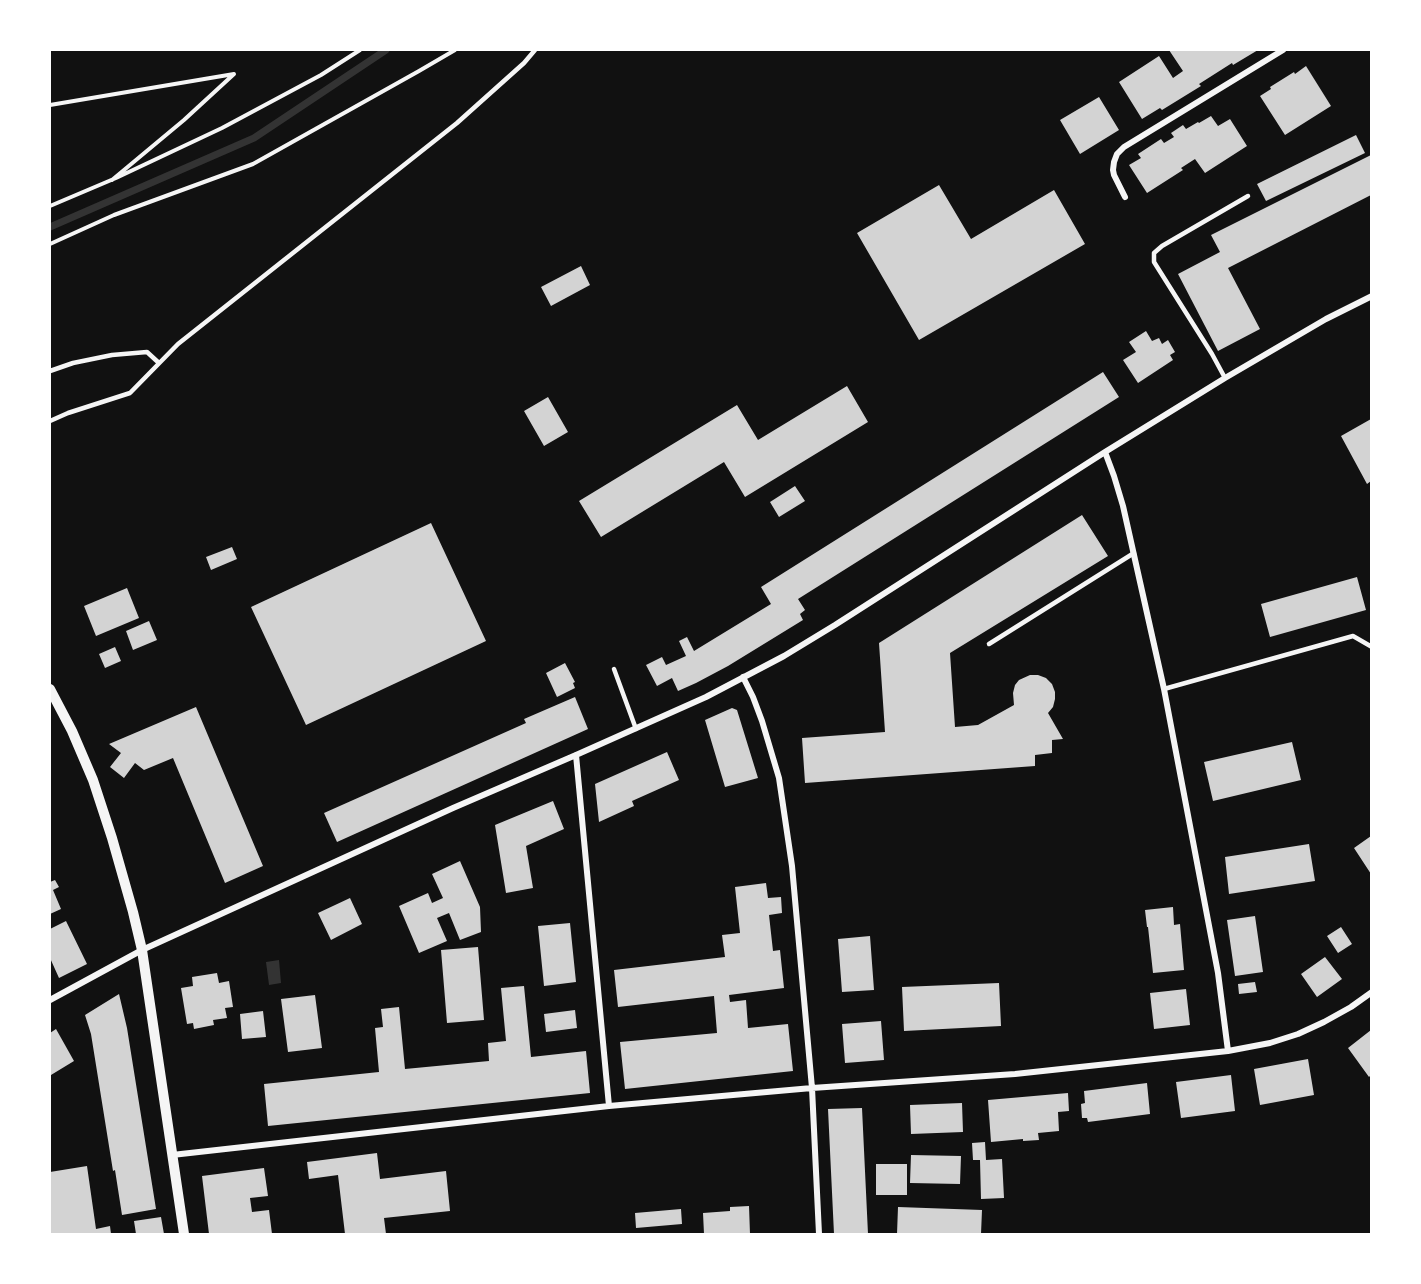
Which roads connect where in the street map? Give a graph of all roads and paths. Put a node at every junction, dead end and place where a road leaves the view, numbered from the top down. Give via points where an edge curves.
1 (360, 50) edge
2 (455, 50) edge
3 (535, 50) edge
4 (1283, 50) edge
5 (50, 105) edge
6 (112, 180) junction
7 (1248, 196) dead end
8 (1125, 197) dead end
9 (50, 206) edge
10 (50, 244) edge
11 (1371, 296) edge
12 (159, 363) junction
13 (50, 371) edge
14 (1225, 378) junction
15 (50, 421) edge
16 (1105, 452) junction
17 (1134, 553) junction
18 (989, 644) dead end
19 (1371, 647) edge
20 (614, 669) dead end
21 (743, 677) junction
22 (50, 689) edge
23 (1164, 689) junction
24 (636, 729) junction
25 (576, 755) junction
26 (142, 950) junction
27 (1371, 992) edge
28 (50, 1000) edge
29 (1228, 1051) junction
30 (812, 1088) junction
31 (609, 1106) junction
32 (172, 1155) junction
33 (184, 1234) edge
34 (819, 1234) edge

1 - 6 path via 222,128
2 - 10 path via 253,164 114,215
3 - 12 lane via 457,123
4 - 8 street via 1124,147 1117,154 1113,170
5 - 6 path via 234,74
6 - 9 path
7 - 14 lane via 1154,253 1154,262
11 - 14 street
12 - 13 lane via 147,352 112,355
12 - 15 lane via 130,393
14 - 16 street
16 - 17 street via 1124,506
16 - 21 street via 836,625
17 - 18 lane
17 - 23 street
19 - 23 lane via 1353,636
20 - 24 lane
21 - 24 street
21 - 30 street via 762,721 779,778 792,866
22 - 26 street via 93,780
23 - 29 street via 1214,950
24 - 25 street
25 - 26 street
25 - 31 street
26 - 28 street
26 - 32 street
27 - 29 street via 1298,1034
29 - 30 street via 1015,1074
30 - 31 street
30 - 34 street
31 - 32 street
32 - 33 street

